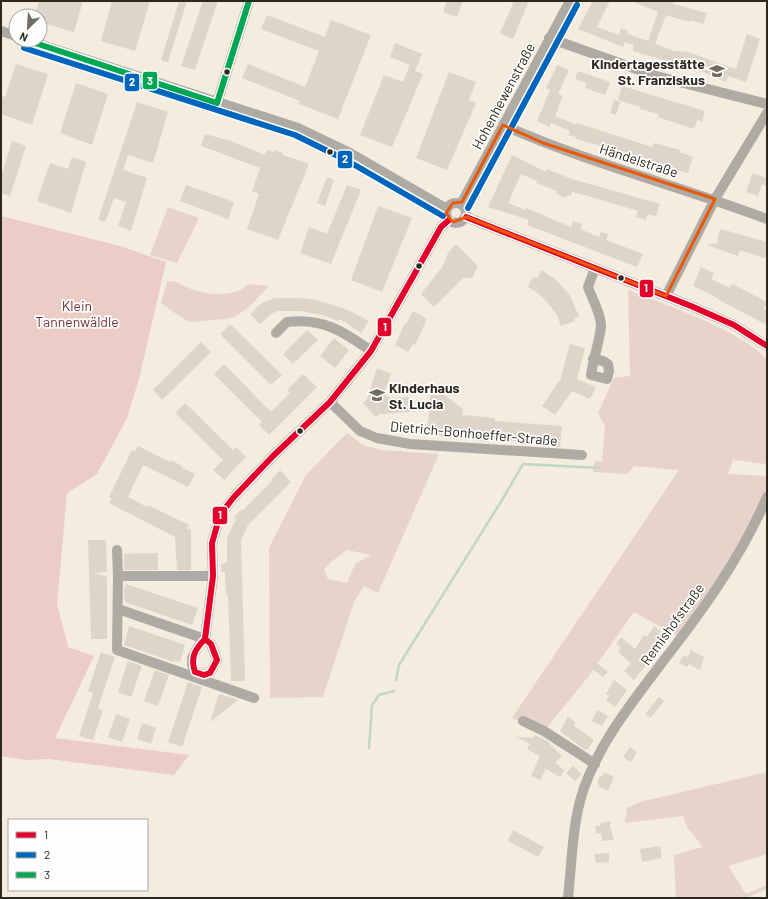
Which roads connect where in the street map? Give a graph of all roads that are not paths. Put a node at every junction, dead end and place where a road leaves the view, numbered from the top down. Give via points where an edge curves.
1 (249, 1) edge
2 (570, 1) edge
3 (550, 38) junction
4 (48, 47) edge
5 (217, 103) junction
6 (767, 104) edge
7 (767, 113) edge
8 (503, 125) junction
9 (715, 199) junction
10 (461, 204) junction
11 (447, 209) junction
12 (466, 216) junction
13 (767, 219) edge
14 (449, 220) junction
15 (595, 268) junction
16 (666, 296) junction
17 (276, 333) dead end
18 (767, 346) edge
19 (371, 351) junction
20 (594, 359) dead end
21 (330, 402) junction
22 (582, 455) dead end
23 (767, 497) edge
24 (117, 550) dead end
25 (118, 576) junction
26 (213, 576) junction
27 (118, 609) junction
28 (205, 639) junction
29 (193, 674) junction
30 (254, 698) dead end
31 (523, 721) dead end
32 (595, 764) junction
33 (568, 898) edge

1 - 5 street
2 - 3 street, Hohenhewenstraße
3 - 6 street via 656,76
3 - 8 street, Hohenhewenstraße
4 - 5 street
5 - 11 street via 285,123 334,144
7 - 9 street
8 - 9 street, Händelstraße via 543,143
8 - 10 street, Hohenhewenstraße
9 - 13 street, Händelstraße
9 - 16 street
10 - 11 street via 453,203
10 - 12 street via 465,208
11 - 14 street
12 - 14 street via 464,220 456,223
12 - 15 street
14 - 19 street via 441,227
15 - 16 street
15 - 20 street via 588,287 601,326
16 - 18 street via 734,326
17 - 19 street via 287,322 310,320 334,327
19 - 21 street
21 - 22 street, Dietrich-Bonhoeffer-Straße via 360,431 377,438 410,444
21 - 26 street via 273,456 220,514 212,543
23 - 32 street, Remishofstraße via 755,525 729,568 617,722
24 - 25 street
25 - 26 street
25 - 27 street
26 - 28 street
27 - 28 street
27 - 29 street via 118,650
28 - 29 street via 192,658
28 - 29 street via 215,652 215,666 210,673
29 - 30 street
31 - 32 street via 544,731
32 - 33 street, Remishofstraße via 584,787 578,811

